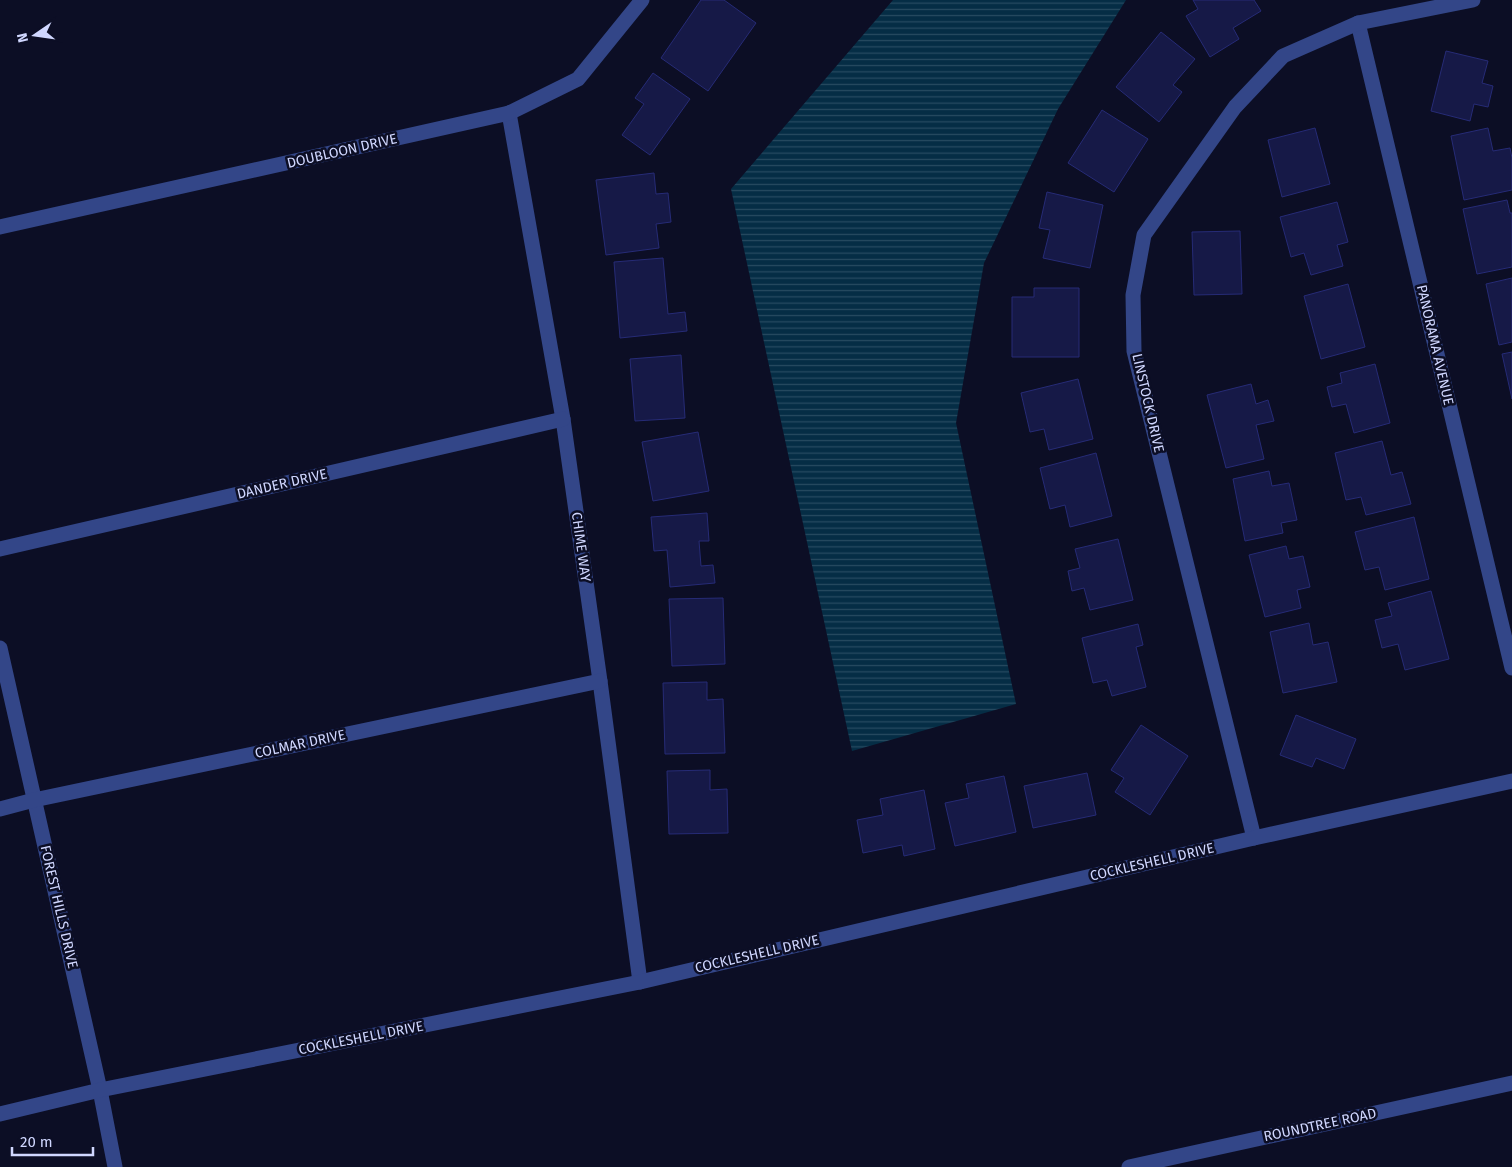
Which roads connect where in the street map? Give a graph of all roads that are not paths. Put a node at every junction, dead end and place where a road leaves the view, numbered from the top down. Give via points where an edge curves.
1 (642, 0) edge
2 (1473, 0) edge
3 (1358, 23) junction
4 (509, 113) junction
5 (0, 227) edge
6 (563, 419) junction
7 (0, 549) edge
8 (0, 648) edge
9 (1512, 668) edge
10 (600, 681) junction
11 (1512, 781) edge
12 (34, 800) junction
13 (0, 809) edge
14 (1254, 838) junction
15 (640, 982) junction
16 (1512, 1083) edge
17 (100, 1090) junction
18 (0, 1114) edge
19 (115, 1167) edge
20 (1129, 1167) edge

1 - 4 street, DOUBLOON DRIVE via 578,79
2 - 3 street, LINSTOCK DRIVE
3 - 9 street, PANORAMA AVENUE
3 - 14 street, LINSTOCK DRIVE via 1283,56 1235,107 1144,235 1133,295 1134,351
4 - 5 street, DOUBLOON DRIVE
4 - 6 street, CHIME WAY
6 - 7 street, DANDER DRIVE
6 - 10 street, CHIME WAY
8 - 12 street, FOREST HILLS DRIVE
10 - 12 street, COLMAR DRIVE
10 - 15 street, CHIME WAY
11 - 14 street, COCKLESHELL DRIVE
12 - 13 street, COLMAR DRIVE
12 - 17 street, FOREST HILLS DRIVE
14 - 15 street, COCKLESHELL DRIVE
15 - 17 street, COCKLESHELL DRIVE
16 - 20 street, ROUNDTREE ROAD
17 - 18 street, COCKLESHELL DRIVE
17 - 19 street, FOREST HILLS DRIVE

